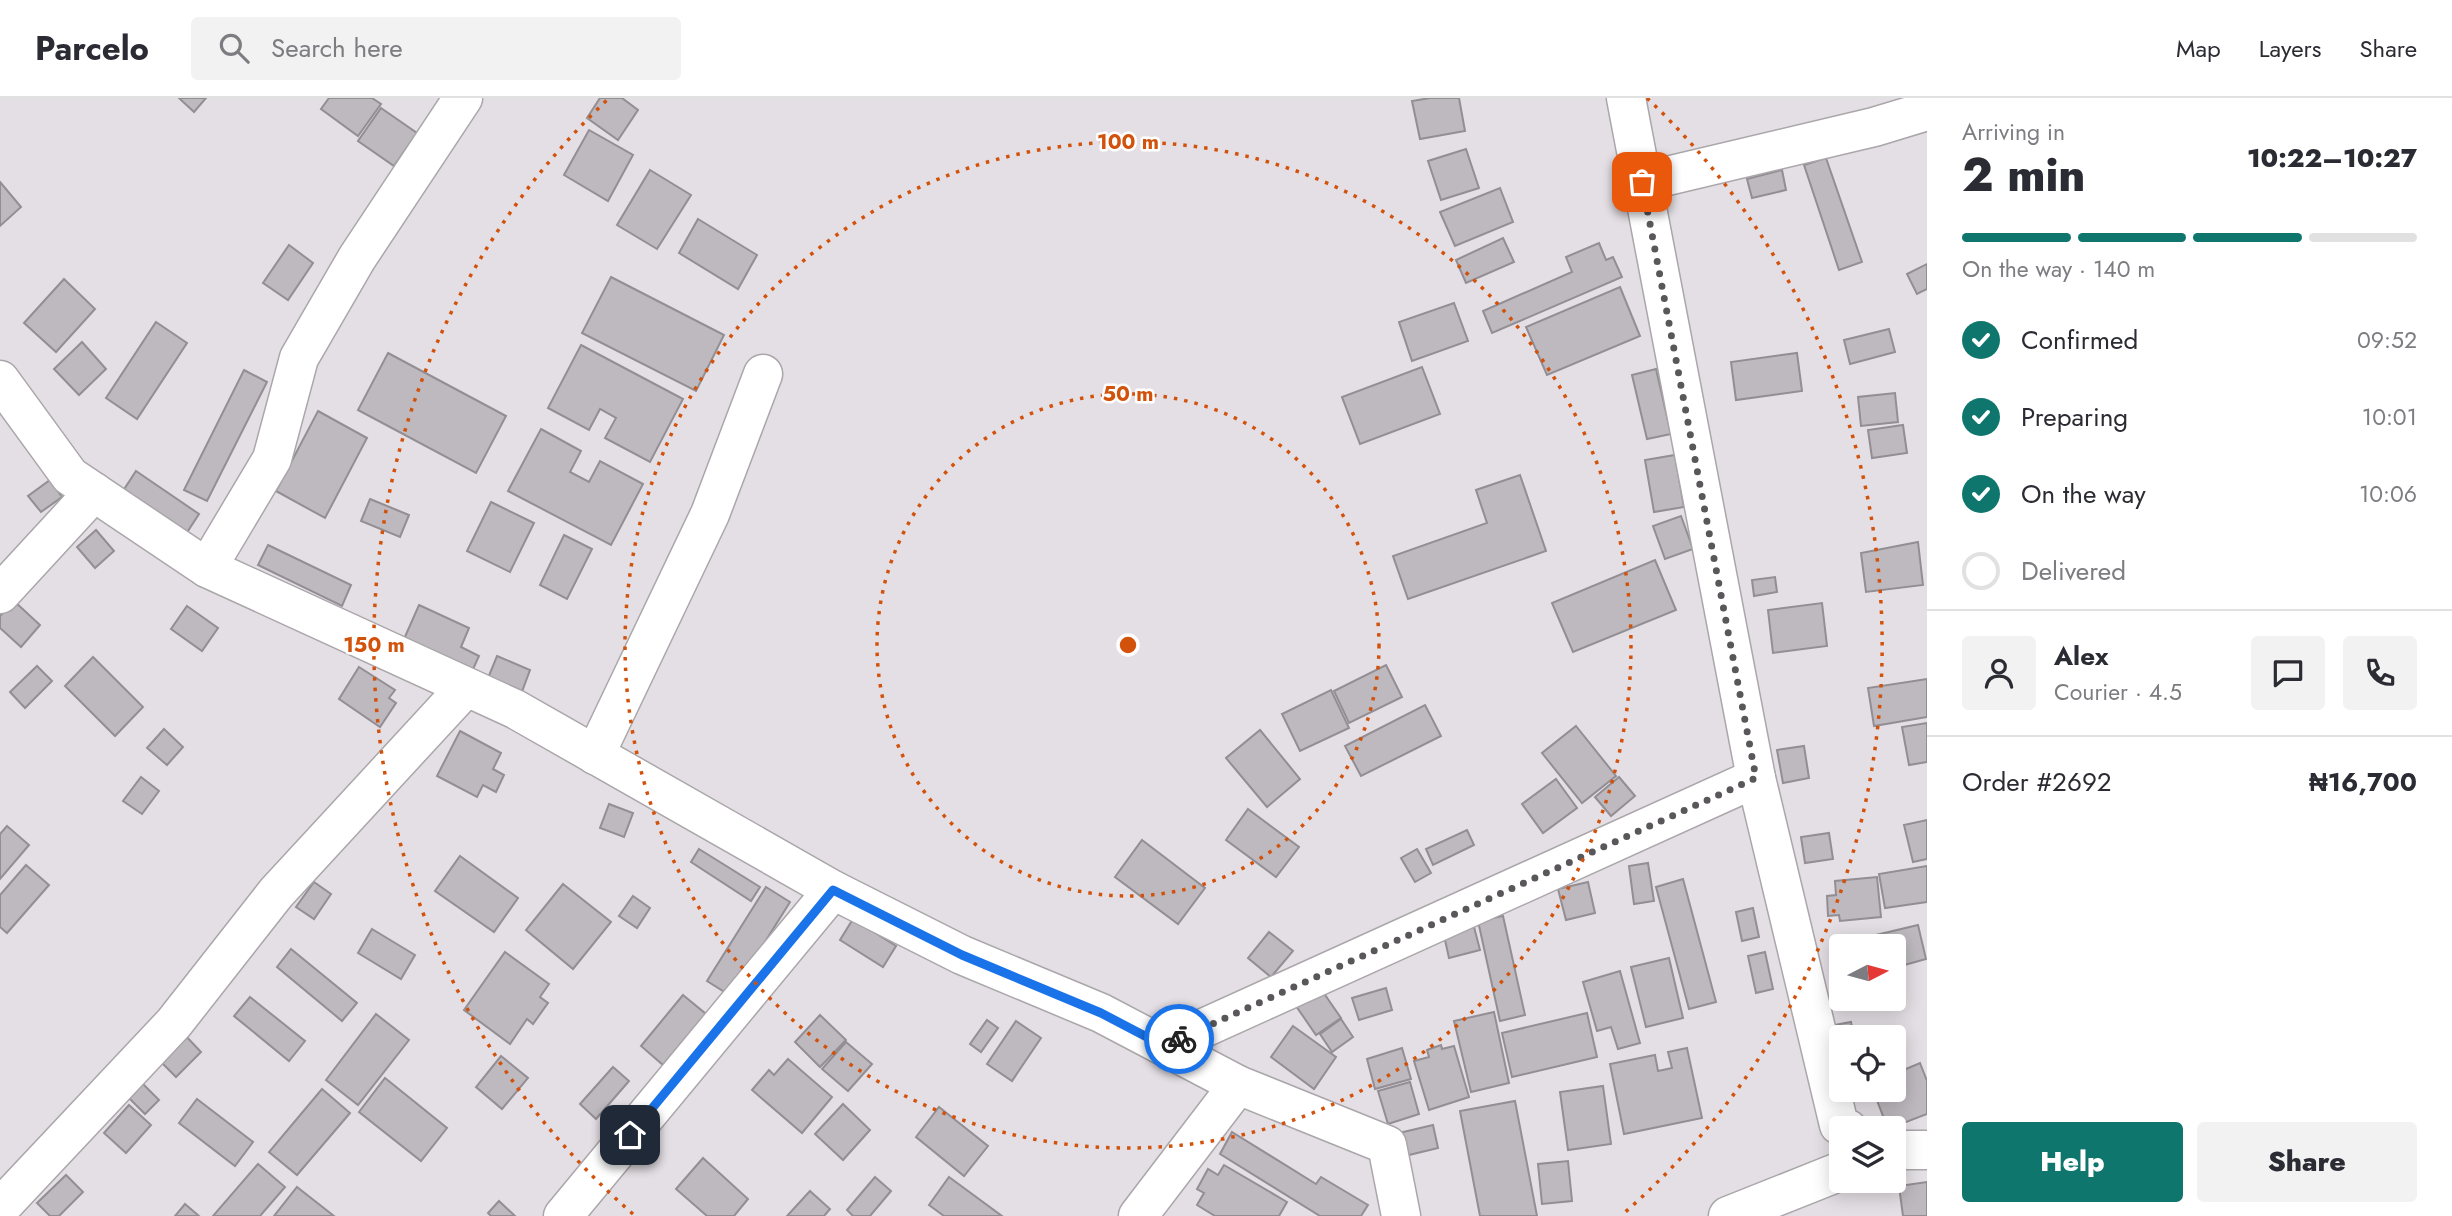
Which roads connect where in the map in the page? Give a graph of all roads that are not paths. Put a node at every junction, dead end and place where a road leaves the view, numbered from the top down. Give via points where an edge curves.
1 (463, 98) edge
2 (1626, 98) edge
3 (1927, 111) edge
4 (1642, 182) junction
5 (763, 374) dead end
6 (0, 380) edge
7 (94, 492) junction
8 (207, 568) junction
9 (0, 594) edge
10 (466, 687) junction
11 (595, 755) junction
12 (1756, 778) junction
13 (833, 890) junction
14 (1164, 1046) junction
15 (1238, 1085) junction
16 (1837, 1116) edge
17 (1906, 1150) edge
18 (1927, 1150) edge
19 (1829, 1176) edge
20 (0, 1208) edge
21 (562, 1216) edge
22 (1138, 1216) edge
23 (1401, 1216) edge
24 (1728, 1216) edge

1 - 8 street via 357,258 299,358 272,459
2 - 4 street
3 - 4 street
4 - 12 street
5 - 11 street via 710,514
6 - 7 street via 70,476
7 - 8 street
7 - 9 street
8 - 10 street
10 - 11 street
10 - 20 street via 276,892 174,1024
11 - 13 street
12 - 14 street
12 - 16 street
13 - 14 street via 962,955 1101,1013
13 - 21 street
14 - 15 street
15 - 22 street
15 - 23 street via 1387,1145
17 - 18 street
19 - 24 street

